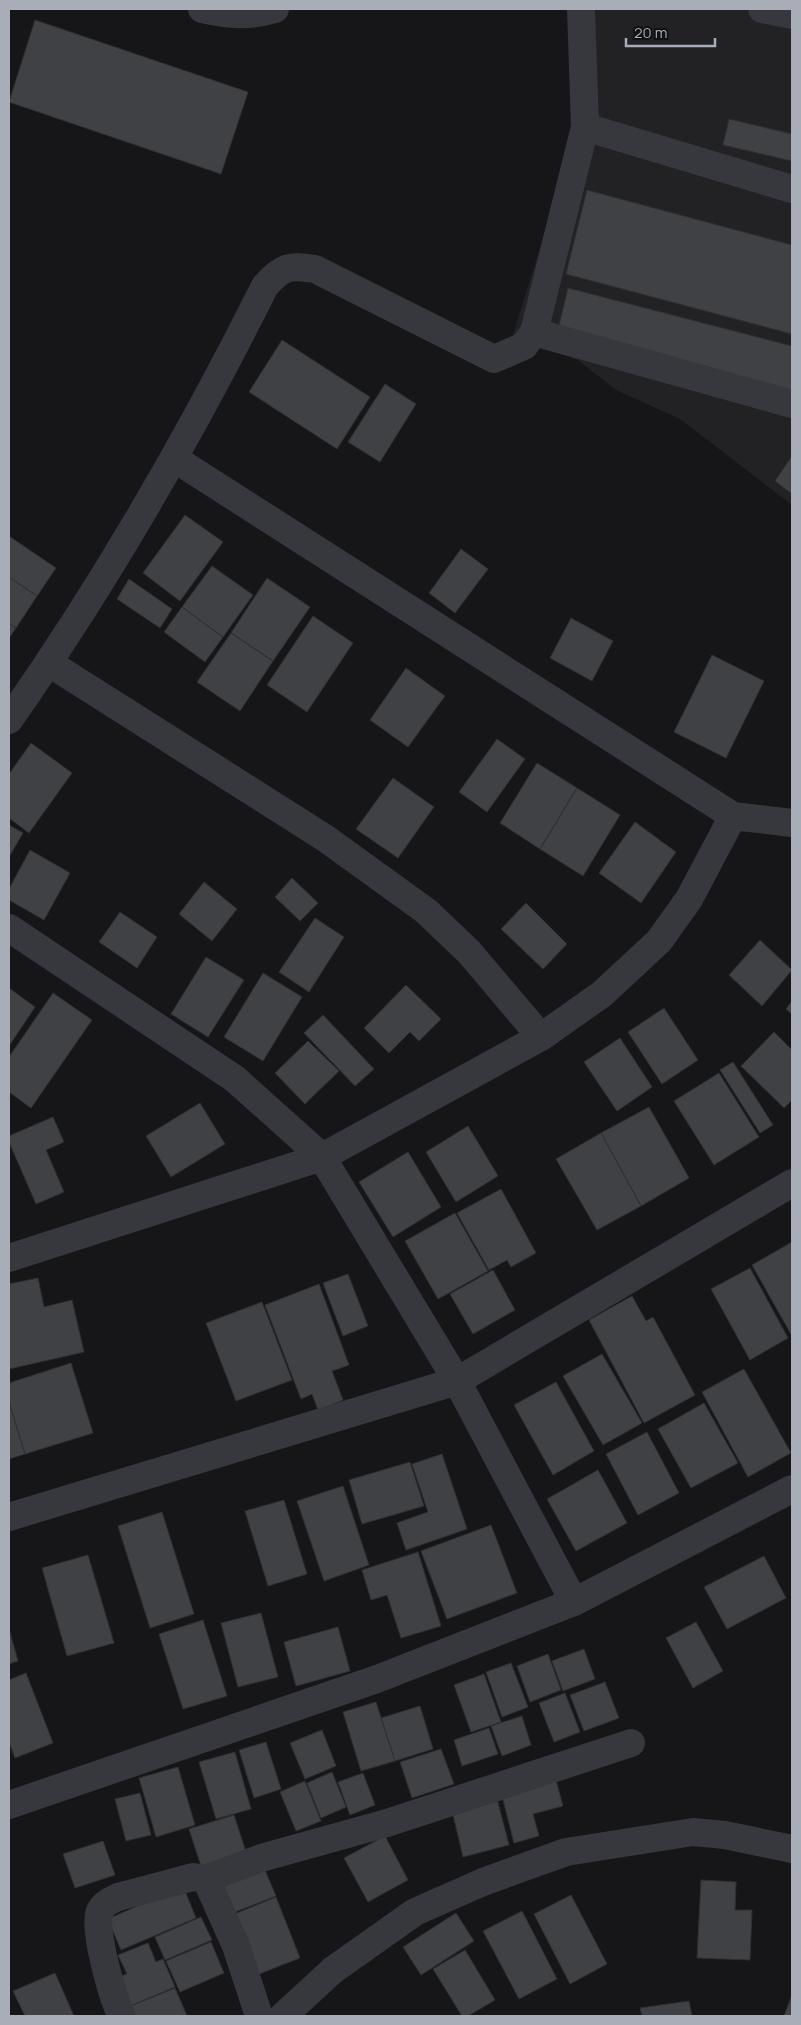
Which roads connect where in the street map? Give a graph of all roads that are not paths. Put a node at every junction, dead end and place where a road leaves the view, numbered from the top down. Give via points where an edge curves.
1 (202, 9) edge
2 (274, 9) edge
3 (581, 9) edge
4 (762, 9) edge
5 (792, 15) edge
6 (585, 127) junction
7 (792, 189) edge
8 (534, 332) junction
9 (792, 404) edge
10 (175, 459) junction
11 (49, 663) junction
12 (9, 720) edge
13 (733, 816) junction
14 (792, 823) edge
15 (9, 928) edge
16 (541, 1037) junction
17 (322, 1157) junction
18 (792, 1183) edge
19 (9, 1258) edge
20 (456, 1381) junction
21 (792, 1489) edge
22 (9, 1518) edge
23 (574, 1602) junction
24 (631, 1743) dead end
25 (9, 1805) edge
26 (792, 1849) edge
27 (206, 1879) junction
28 (122, 2016) edge
29 (259, 2016) edge
30 (283, 2016) edge

1 - 2 street via 252,15
3 - 6 street
4 - 5 street
6 - 7 street
6 - 8 street
8 - 9 street
8 - 10 street via 524,346 494,359 315,269 297,266 279,270 265,286
10 - 11 street
10 - 13 street
11 - 12 street
11 - 16 street via 325,838 426,911 475,959
13 - 14 street
13 - 16 street via 689,899 659,941 602,994
15 - 17 street via 235,1079
16 - 17 street
17 - 19 street
17 - 20 street
18 - 20 street
20 - 22 street
20 - 23 street
21 - 23 street
23 - 25 street via 377,1679
24 - 27 street via 387,1824 261,1858
26 - 30 street via 693,1832 566,1852 483,1882 416,1912 333,1970
27 - 28 street via 193,1877 118,1897 107,1902 100,1911 97,1926 115,2003
27 - 29 street via 236,1946

